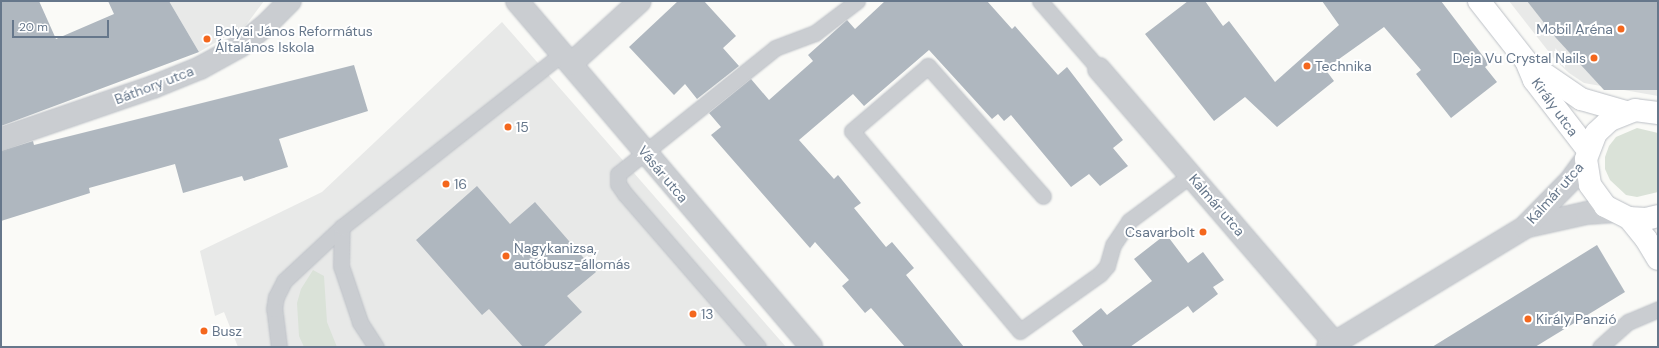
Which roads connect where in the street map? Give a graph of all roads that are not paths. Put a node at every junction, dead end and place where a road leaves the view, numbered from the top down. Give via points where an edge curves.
1 (290, 1) edge
2 (517, 1) edge
3 (640, 1) edge
4 (857, 1) edge
5 (1040, 1) edge
6 (1479, 1) edge
7 (567, 59) junction
8 (1526, 62) junction
9 (1100, 68) joint
10 (1626, 112) junction
11 (1658, 113) edge
12 (1, 139) edge
13 (645, 152) junction
14 (1587, 155) junction
15 (1191, 175) junction
16 (1043, 196) dead end
17 (1621, 215) junction
18 (1658, 216) edge
19 (342, 227) junction
20 (1525, 227) junction
21 (1658, 259) edge
22 (1658, 309) edge
23 (1331, 345) edge
24 (279, 347) edge
25 (376, 347) edge
26 (758, 347) edge
27 (811, 347) edge
28 (1600, 347) edge

1 - 12 street, Báthory utca via 240,46 200,68 153,87
2 - 7 street, Vásár utca
3 - 7 street
4 - 13 lane via 815,33 775,48
5 - 9 lane
6 - 8 street, Király utca
7 - 13 street, Vásár utca
7 - 19 lane
8 - 10 street, Király utca via 1581,99
8 - 14 street, Király utca via 1534,80
9 - 15 street, Kalmár utca
10 - 11 street via 1644,110
10 - 14 street via 1602,125
13 - 26 lane via 618,174 618,184
13 - 27 street, Vásár utca
14 - 17 street via 1588,177 1594,193
14 - 20 street, Kalmár utca via 1566,185
15 - 16 lane via 1129,221 1113,245 1107,266 1100,274 1020,331 852,131 928,66
15 - 23 street, Kalmár utca
17 - 18 street
17 - 20 street, Kalmár utca via 1571,216
17 - 21 street via 1646,239
19 - 24 lane via 281,286 274,309
19 - 25 lane via 341,266 360,322
20 - 23 street, Kalmár utca
22 - 28 lane via 1628,322

